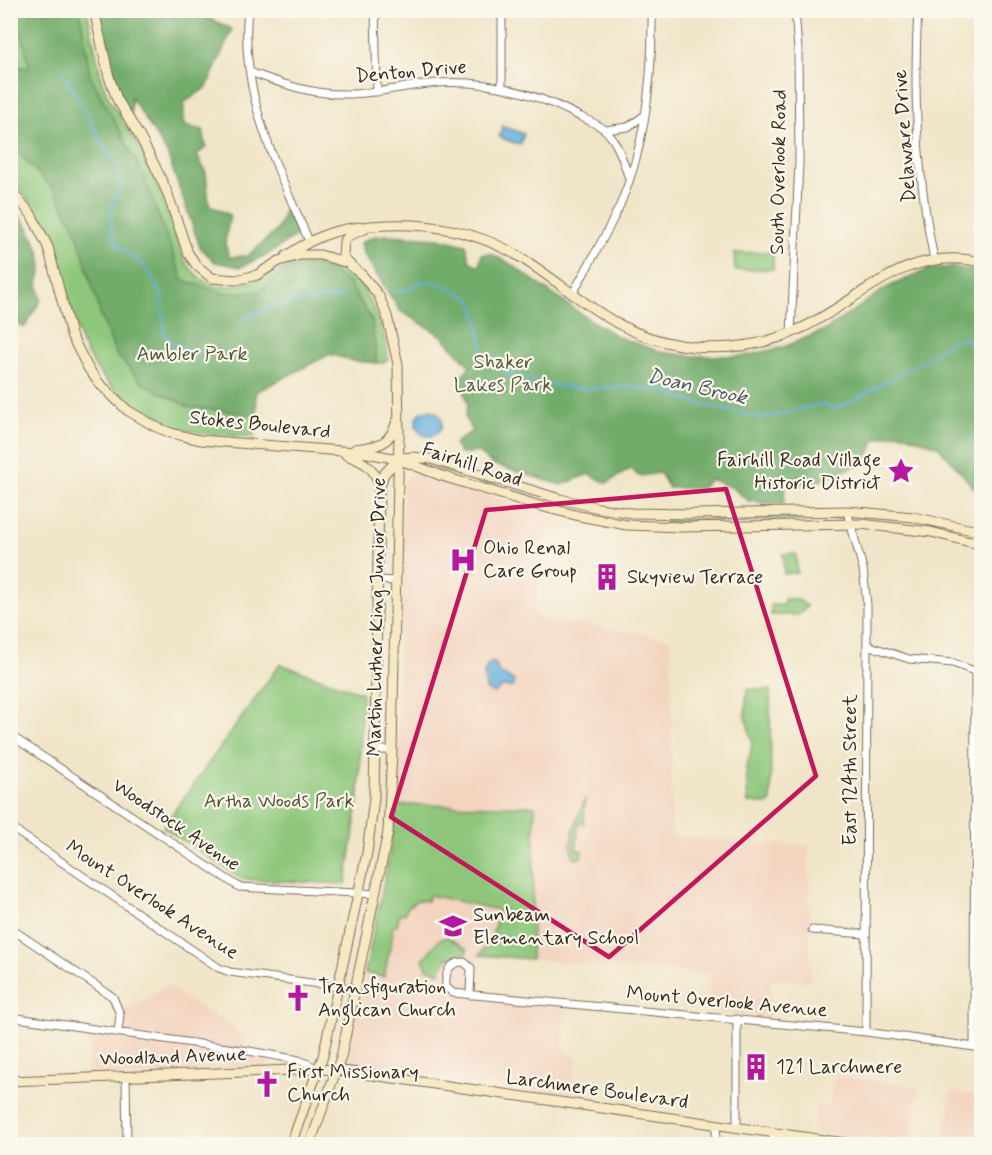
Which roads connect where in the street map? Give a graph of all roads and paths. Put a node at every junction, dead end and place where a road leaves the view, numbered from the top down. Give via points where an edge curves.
1 (94, 10) edge
2 (248, 10) edge
3 (375, 10) edge
4 (502, 10) edge
5 (652, 10) edge
6 (795, 10) edge
7 (918, 10) edge
8 (250, 72) junction
9 (502, 87) junction
10 (376, 92) junction
11 (645, 115) junction
12 (605, 130) junction
13 (629, 179) junction
14 (10, 190) edge
15 (381, 225) junction
16 (309, 241) junction
17 (934, 259) junction
18 (279, 261) junction
19 (981, 262) edge
20 (348, 263) junction
21 (572, 295) junction
22 (790, 334) junction
23 (399, 413) junction
24 (335, 451) junction
25 (398, 459) junction
26 (379, 490) junction
27 (541, 493) junction
28 (566, 500) junction
29 (538, 505) junction
30 (847, 510) junction
31 (563, 512) junction
32 (660, 514) junction
33 (933, 520) junction
34 (850, 523) junction
35 (660, 527) junction
36 (932, 532) junction
37 (981, 532) edge
38 (981, 545) edge
39 (378, 580) junction
40 (395, 580) junction
41 (867, 645) junction
42 (978, 672) edge
43 (10, 735) edge
44 (374, 750) junction
45 (392, 750) junction
46 (10, 827) edge
47 (358, 894) junction
48 (376, 894) junction
49 (10, 928) edge
50 (812, 930) dead end
51 (866, 934) junction
52 (338, 987) junction
53 (356, 989) junction
54 (470, 995) junction
55 (10, 1017) edge
56 (737, 1019) junction
57 (866, 1032) junction
58 (118, 1033) junction
59 (978, 1048) edge
60 (319, 1069) junction
61 (337, 1070) junction
62 (126, 1077) junction
63 (10, 1081) edge
64 (717, 1125) junction
65 (737, 1128) junction
66 (773, 1133) junction
67 (127, 1144) edge
68 (291, 1144) edge
69 (310, 1144) edge
70 (715, 1144) edge
71 (773, 1144) edge
72 (851, 1144) edge

1 - 18 main road via 108,77 167,192 192,259 212,278 224,280 256,276
2 - 8 street via 246,43
3 - 10 street
4 - 9 street
5 - 11 street
6 - 22 street, South Overlook Road via 799,162
7 - 17 street, Delaware Drive via 918,134
8 - 10 street, Denton Drive via 328,94
8 - 16 street via 267,142
9 - 10 street, Denton Drive via 457,82
9 - 12 street, Denton Drive via 538,97
11 - 12 street via 628,127
11 - 13 street
12 - 13 street
13 - 21 street via 606,233
14 - 24 main road, Stokes Boulevard via 31,214 48,247 79,353 99,383 127,410 156,427 186,437
15 - 16 main road via 330,232
15 - 20 main road via 346,238 342,250
15 - 21 main road via 426,225 472,235 514,254
16 - 18 main road
17 - 19 main road
17 - 22 main road via 889,275
18 - 20 main road via 320,255
20 - 23 main road via 373,287 386,312 398,364
21 - 22 main road via 608,320 638,334 681,345 737,347
23 - 24 main road via 394,431 382,443
23 - 25 main road
24 - 25 main road, Stokes Boulevard
24 - 26 main road via 363,461 372,469
25 - 26 main road, Martin Luther King Junior Drive via 384,474
25 - 27 main road, Fairhill Road via 431,459
25 - 29 main road, Fairhill Road
25 - 40 main road, Martin Luther King Junior Drive
26 - 39 main road, Martin Luther King Junior Drive
27 - 28 main road, Fairhill Road
27 - 29 main road
28 - 31 main road
28 - 32 main road, Fairhill Road via 599,508
29 - 31 main road, Fairhill Road
30 - 32 main road, Fairhill Road
30 - 33 main road, Fairhill Road
30 - 34 street, East 124th Street
31 - 35 main road, Fairhill Road via 627,525
32 - 35 main road
33 - 36 main road
33 - 37 main road, Fairhill Road
34 - 35 main road, Fairhill Road
34 - 36 main road, Fairhill Road
34 - 41 street, East 124th Street via 865,582
36 - 38 main road, Fairhill Road
39 - 40 street
39 - 44 main road, Martin Luther King Junior Drive
40 - 45 main road, Martin Luther King Junior Drive
41 - 42 street via 909,659 943,661
41 - 51 street, East 124th Street
42 - 59 street
43 - 47 street, Woodstock Avenue via 239,888
44 - 45 street
44 - 47 main road, Martin Luther King Junior Drive via 373,812
45 - 48 main road, Martin Luther King Junior Drive via 388,832
46 - 52 street, Mount Overlook Avenue via 219,968
47 - 48 street, Woodstock Avenue
47 - 52 main road, Martin Luther King Junior Drive
48 - 53 main road, Martin Luther King Junior Drive
49 - 58 street via 113,997 120,1014
50 - 51 street
51 - 57 street, East 124th Street
52 - 53 street, Mount Overlook Avenue
52 - 60 main road, Martin Luther King Junior Drive
53 - 61 main road, Martin Luther King Junior Drive
54 - 54 street, Mount Overlook Avenue via 471,968 464,962 454,963 446,973 446,987 453,993
54 - 56 street, Mount Overlook Avenue
55 - 58 street
56 - 57 street, Mount Overlook Avenue
56 - 65 street
57 - 59 street, Mount Overlook Avenue
58 - 60 street via 299,1060
60 - 61 main road, Woodland Avenue
60 - 62 main road, Woodland Avenue
60 - 68 main road, Martin Luther King Junior Drive
61 - 64 main road, Larchmere Boulevard
61 - 69 main road, Martin Luther King Junior Drive
62 - 63 main road, Woodland Avenue
62 - 67 street
64 - 65 main road, Larchmere Boulevard
64 - 70 street
65 - 66 main road, Larchmere Boulevard
66 - 71 street
66 - 72 main road, Larchmere Boulevard

